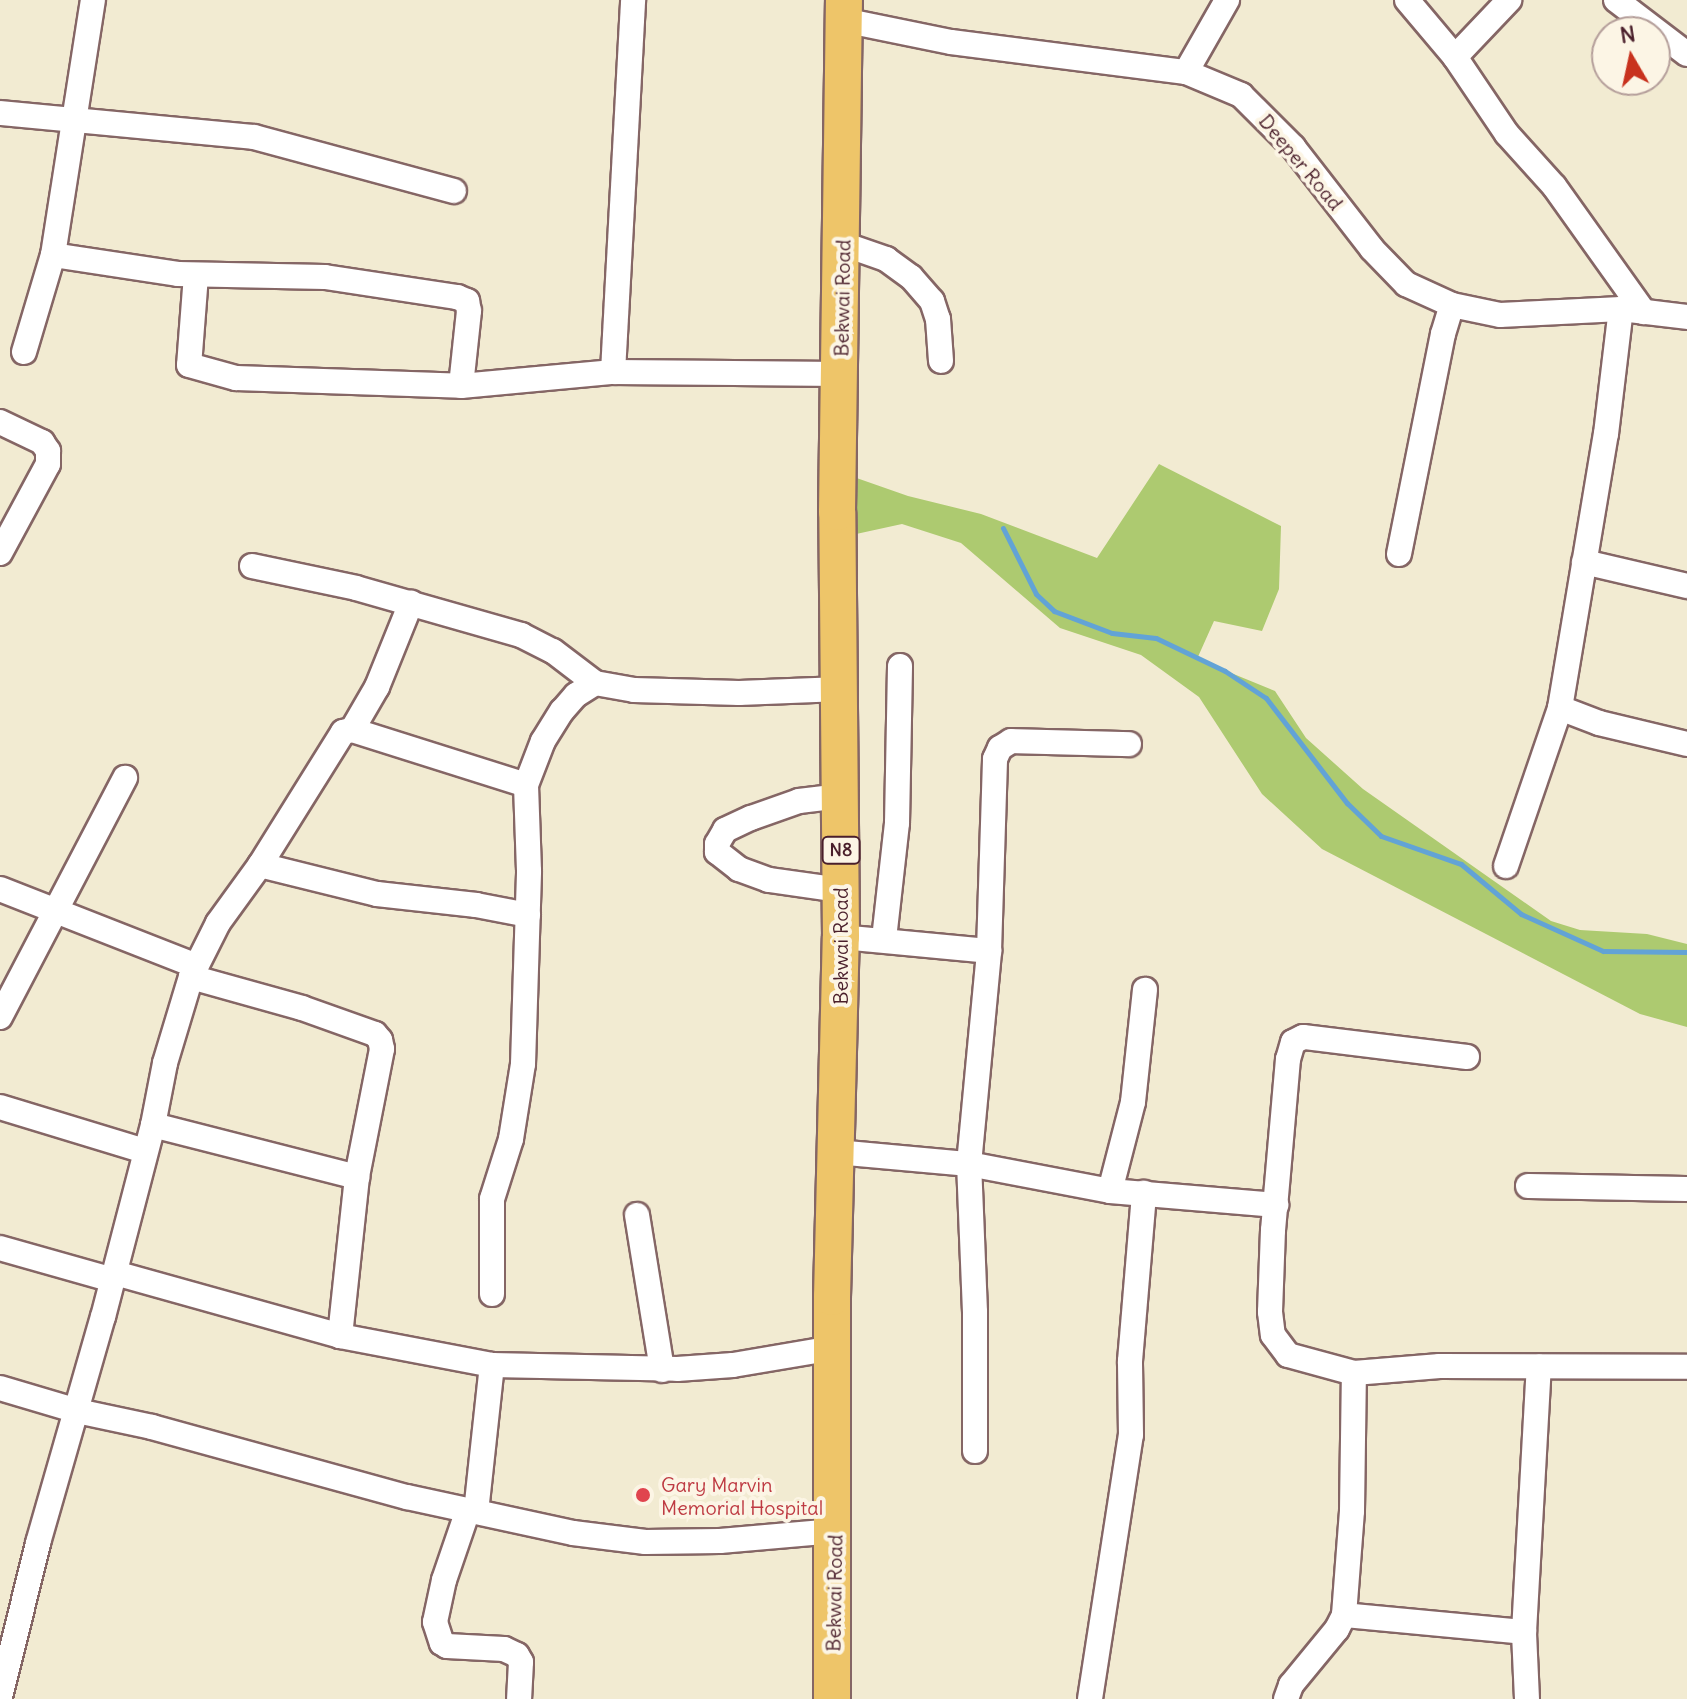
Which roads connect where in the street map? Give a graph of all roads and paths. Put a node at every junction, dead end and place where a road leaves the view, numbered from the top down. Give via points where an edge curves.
1 (93, 0) edge
2 (633, 0) edge
3 (1227, 0) edge
4 (1407, 0) edge
5 (1509, 0) edge
6 (1616, 0) edge
7 (843, 10) edge
8 (1687, 54) edge
9 (1455, 57) junction
10 (1186, 72) junction
11 (0, 113) edge
12 (75, 122) junction
13 (454, 191) dead end
14 (843, 244) junction
15 (53, 255) junction
16 (196, 275) junction
17 (1452, 305) junction
18 (1632, 310) junction
19 (1687, 317) edge
20 (24, 352) dead end
21 (941, 361) dead end
22 (613, 372) junction
23 (841, 374) junction
24 (461, 386) junction
25 (0, 422) edge
26 (0, 553) edge
27 (1399, 554) dead end
28 (1584, 562) junction
29 (252, 566) dead end
30 (1687, 586) edge
31 (411, 603) junction
32 (900, 666) dead end
33 (595, 683) junction
34 (841, 689) junction
35 (1560, 708) junction
36 (352, 730) junction
37 (1129, 744) dead end
38 (1687, 744) edge
39 (125, 778) dead end
40 (526, 785) junction
41 (841, 796) junction
42 (260, 865) junction
43 (1506, 866) dead end
44 (0, 889) edge
45 (840, 890) junction
46 (55, 910) junction
47 (528, 915) junction
48 (841, 937) junction
49 (884, 939) junction
50 (989, 951) junction
51 (194, 972) junction
52 (1145, 990) dead end
53 (0, 1017) edge
54 (1467, 1057) dead end
55 (0, 1107) edge
56 (153, 1125) junction
57 (145, 1151) junction
58 (836, 1152) junction
59 (969, 1164) junction
60 (357, 1177) junction
61 (1528, 1186) dead end
62 (1687, 1189) edge
63 (1110, 1191) junction
64 (1144, 1193) junction
65 (1276, 1205) junction
66 (637, 1215) dead end
67 (0, 1248) edge
68 (114, 1276) junction
69 (492, 1294) dead end
70 (340, 1336) junction
71 (833, 1348) junction
72 (492, 1365) junction
73 (1539, 1366) junction
74 (1687, 1367) edge
75 (662, 1370) junction
76 (1354, 1373) junction
77 (0, 1388) edge
78 (77, 1411) junction
79 (975, 1451) dead end
80 (472, 1511) junction
81 (835, 1531) junction
82 (1344, 1615) junction
83 (1524, 1632) junction
84 (0, 1697) edge
85 (519, 1699) edge
86 (832, 1699) edge
87 (1090, 1699) edge
88 (1286, 1699) edge
89 (1527, 1699) edge

1 - 12 street
2 - 22 street
3 - 10 street
4 - 9 street
5 - 9 street
6 - 8 street
7 - 10 street, Deeper Road via 951,42
7 - 14 highway, Bekwai Road / N8
9 - 18 street via 1507,134 1554,186
10 - 17 street, Deeper Road via 1241,95 1293,147 1406,284
11 - 12 street
12 - 13 street via 254,137
12 - 15 street
14 - 21 street via 886,259 932,301
14 - 23 highway, Bekwai Road / N8
15 - 16 street
15 - 20 street
16 - 24 street via 325,277 467,301
16 - 24 street via 187,356 195,370 236,378
17 - 18 street, Deeper Road via 1500,315
17 - 27 street
18 - 19 street, Deeper Road
18 - 28 street
22 - 23 street
22 - 24 street
23 - 34 highway, Bekwai Road / N8
25 - 26 street via 42,442 48,464
28 - 30 street
28 - 35 street
29 - 31 street
31 - 33 street via 521,635
31 - 36 street via 377,687
32 - 49 street via 897,823
33 - 34 street via 634,690 739,693
33 - 40 street via 562,711 538,751
34 - 41 highway, Bekwai Road / N8
35 - 38 street
35 - 43 street
36 - 40 street
36 - 42 street via 336,738
37 - 50 street via 1011,741 1000,748 995,759
39 - 46 street
40 - 47 street
41 - 45 highway, Bekwai Road / N8
41 - 45 street via 799,801 751,818 725,830 717,844 722,859 753,874
42 - 47 street via 377,894
42 - 51 street via 218,923
44 - 46 street
45 - 48 highway, Bekwai Road / N8
46 - 51 street
46 - 53 street
47 - 69 street via 523,1064 511,1139 492,1199
48 - 49 street
48 - 58 highway, Bekwai Road / N8
49 - 50 street
50 - 59 street
51 - 56 street via 165,1063
51 - 60 street via 375,1034 382,1049
52 - 63 street via 1133,1102
54 - 65 street via 1303,1037 1293,1042
55 - 57 street
56 - 57 street
56 - 60 street
57 - 68 street
58 - 59 street
58 - 71 highway, Bekwai Road / N8
59 - 63 street
59 - 79 street
60 - 70 street
61 - 62 street
63 - 64 street
64 - 65 street
64 - 87 street via 1130,1361 1131,1435
65 - 76 street via 1273,1335 1288,1355
66 - 75 street
67 - 68 street
68 - 70 street
68 - 78 street
70 - 72 street
71 - 75 street via 733,1365
71 - 81 highway, Bekwai Road / N8
72 - 75 street
72 - 80 street
73 - 74 street
73 - 76 street
73 - 83 street
76 - 82 street
77 - 78 street
78 - 80 street
78 - 84 street
80 - 81 street via 645,1542
80 - 85 street via 444,1580 435,1622 447,1646 504,1649 517,1655
81 - 86 highway, Bekwai Road / N8
82 - 83 street
82 - 88 street
83 - 89 street

